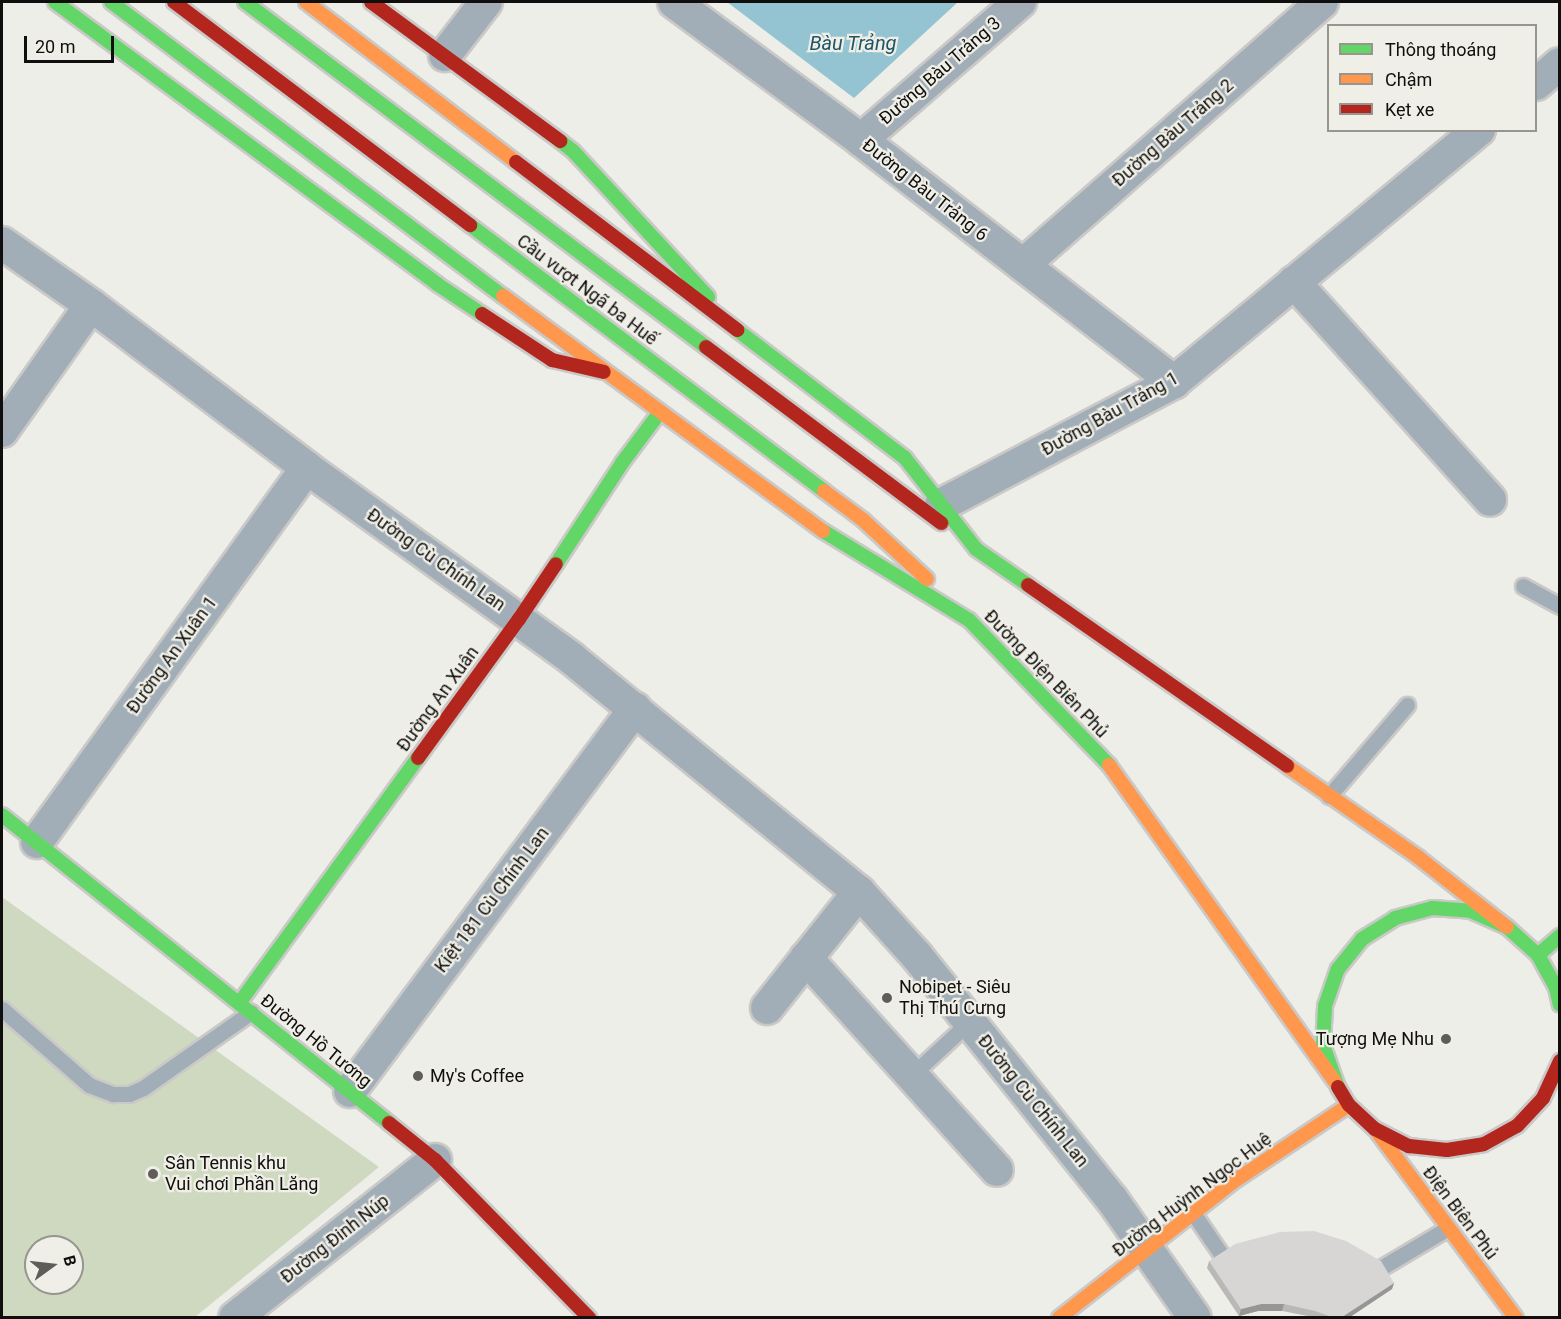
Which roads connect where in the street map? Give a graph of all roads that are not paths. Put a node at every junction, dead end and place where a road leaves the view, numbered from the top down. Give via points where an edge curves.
1 (55, 2) edge
2 (111, 2) edge
3 (174, 2) edge
4 (245, 2) edge
5 (306, 2) edge
6 (371, 2) edge
7 (486, 2) edge
8 (674, 2) edge
9 (1020, 2) edge
10 (1322, 2) edge
11 (445, 55) junction
12 (1560, 64) edge
13 (1537, 83) edge
14 (1477, 132) edge
15 (861, 140) junction
16 (2, 243) edge
17 (1023, 266) junction
18 (1294, 282) junction
19 (91, 305) junction
20 (740, 331) junction
21 (604, 372) junction
22 (1174, 382) junction
23 (660, 412) junction
24 (2, 431) edge
25 (307, 468) junction
26 (1490, 500) dead end
27 (941, 505) junction
28 (976, 549) junction
29 (1523, 586) dead end
30 (1560, 606) edge
31 (519, 619) junction
32 (969, 620) junction
33 (1407, 705) dead end
34 (635, 709) junction
35 (1329, 796) junction
36 (2, 815) edge
37 (37, 842) junction
38 (859, 892) junction
39 (1507, 927) junction
40 (1560, 936) edge
41 (1538, 955) junction
42 (806, 958) junction
43 (1558, 992) edge
44 (1560, 1005) edge
45 (246, 1007) junction
46 (767, 1008) dead end
47 (2, 1009) edge
48 (969, 1022) junction
49 (1560, 1061) edge
50 (913, 1074) junction
51 (1335, 1082) junction
52 (350, 1091) junction
53 (1349, 1105) junction
54 (1375, 1129) junction
55 (435, 1160) junction
56 (997, 1170) dead end
57 (1193, 1213) junction
58 (1448, 1228) junction
59 (1146, 1250) junction
60 (1223, 1257) edge
61 (1379, 1269) edge
62 (235, 1317) edge
63 (589, 1317) edge
64 (1059, 1317) edge
65 (1196, 1317) edge
66 (1516, 1317) edge

1 - 21 main road via 437,285 552,360
2 - 21 main road
3 - 32 main road, Cầu vượt Ngã ba Huế via 863,520
4 - 28 main road, Cầu vượt Ngã ba Huế
5 - 20 main road
6 - 11 main road
7 - 11 street
8 - 15 street, Đường Bàu Trảng 6
9 - 15 street, Đường Bàu Trảng 3
10 - 17 street, Đường Bàu Trảng 2
11 - 20 main road via 573,151
12 - 13 street
14 - 18 street, Đường Bàu Trảng 1
15 - 17 street, Đường Bàu Trảng 6
16 - 19 street, Đường Cù Chính Lan
17 - 22 street, Đường Bàu Trảng 6
18 - 22 street, Đường Bàu Trảng 1
18 - 26 street
19 - 24 street
19 - 25 street, Đường Cù Chính Lan
20 - 27 main road via 905,458
21 - 23 main road, Đường Điện Biên Phủ
22 - 27 street, Đường Bàu Trảng 1
23 - 31 main road, Đường An Xuân
23 - 32 main road, Đường Điện Biên Phủ via 842,544
25 - 31 street, Đường Cù Chính Lan
25 - 37 street, Đường An Xuân 1
27 - 28 main road
28 - 35 main road
29 - 30 lane
31 - 34 street, Đường Cù Chính Lan
31 - 45 main road, Đường An Xuân
32 - 51 main road, Đường Điện Biên Phủ via 1107,762
33 - 35 lane
34 - 38 street, Đường Cù Chính Lan
34 - 52 street, Kiệt 181 Cù Chính Lan
35 - 39 main road via 1418,857
36 - 37 main road, Đường Hồ Tương
37 - 45 main road, Đường Hồ Tương
38 - 42 street
38 - 48 street, Đường Cù Chính Lan
39 - 41 main road
39 - 51 main road via 1471,911 1432,908 1395,918 1362,939 1338,969 1325,1006 1323,1045
40 - 41 main road
41 - 43 main road
42 - 46 street
42 - 50 street
43 - 44 main road
45 - 47 lane via 143,1088 129,1094 113,1094 89,1085
45 - 52 main road, Đường Hồ Tương
48 - 50 lane
48 - 59 street, Đường Cù Chính Lan via 1111,1198
49 - 54 main road via 1543,1098 1517,1125 1484,1144 1447,1150 1409,1146
50 - 56 street
51 - 53 main road
52 - 55 main road, Đường Hồ Tương
53 - 54 main road
53 - 57 main road, Đường Huỳnh Ngọc Huệ
54 - 58 main road, Điện Biên Phủ
55 - 62 street, Đường Đinh Núp
55 - 63 main road, Đường Hồ Tương
57 - 59 main road, Đường Huỳnh Ngọc Huệ
57 - 60 lane
58 - 61 lane
58 - 66 main road, Điện Biên Phủ
59 - 64 main road, Đường Huỳnh Ngọc Huệ
59 - 65 street, Đường Cù Chính Lan

